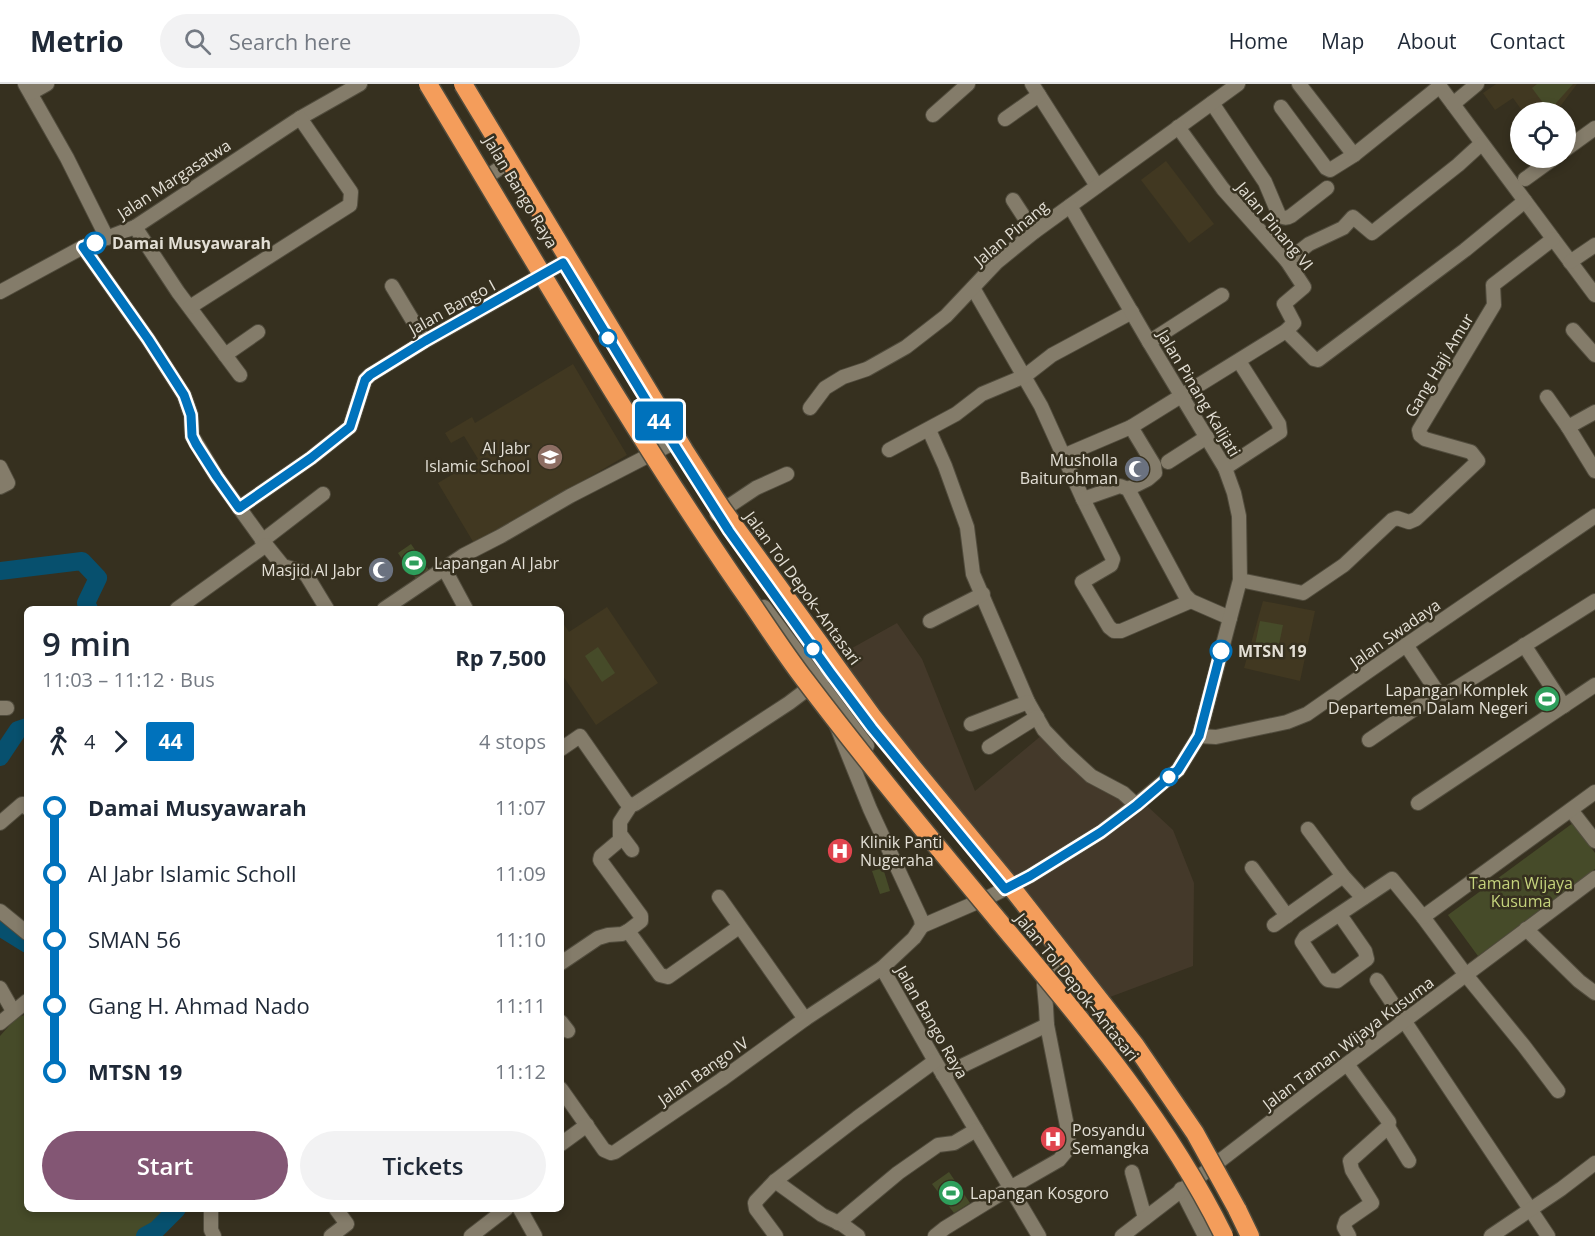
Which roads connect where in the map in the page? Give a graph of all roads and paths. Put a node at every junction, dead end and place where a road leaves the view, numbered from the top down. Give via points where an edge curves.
1 (47, 84) edge
2 (360, 84) edge
3 (428, 84) edge
4 (438, 84) edge
5 (455, 84) edge
6 (463, 84) edge
7 (968, 84) edge
8 (1238, 84) edge
9 (1299, 84) edge
10 (1477, 84) edge
11 (1439, 85) edge
12 (28, 88) edge
13 (1036, 90) edge
14 (1212, 103) junction
15 (1453, 104) junction
16 (1281, 107) dead end
17 (933, 115) dead end
18 (300, 118) junction
19 (1005, 119) dead end
20 (1178, 127) junction
21 (1595, 128) edge
22 (1576, 142) edge
23 (1481, 144) junction
24 (1354, 155) junction
25 (509, 168) junction
26 (1540, 168) edge
27 (1525, 179) dead end
28 (490, 180) junction
29 (1097, 186) junction
30 (1327, 188) dead end
31 (1013, 200) dead end
32 (1525, 201) junction
33 (1070, 206) junction
34 (135, 227) junction
35 (1034, 232) junction
36 (106, 238) junction
37 (1553, 239) junction
38 (1595, 245) edge
39 (83, 247) junction
40 (1287, 261) junction
41 (1570, 262) junction
42 (563, 263) junction
43 (550, 271) junction
44 (392, 286) dead end
45 (973, 288) junction
46 (0, 292) edge
47 (1222, 295) dead end
48 (1595, 295) edge
49 (190, 307) junction
50 (1132, 312) junction
51 (1573, 330) dead end
52 (1286, 331) junction
53 (258, 332) dead end
54 (425, 341) junction
55 (1149, 342) junction
56 (225, 355) junction
57 (1595, 355) edge
58 (1242, 366) dead end
59 (240, 375) dead end
60 (1024, 376) junction
61 (1183, 396) junction
62 (1547, 397) dead end
63 (810, 408) dead end
64 (1595, 411) edge
65 (1131, 427) junction
66 (1568, 427) junction
67 (929, 430) junction
68 (1206, 437) junction
69 (673, 443) junction
70 (660, 450) junction
71 (889, 450) dead end
72 (1063, 456) junction
73 (1168, 462) dead end
74 (0, 467) edge
75 (1225, 468) junction
76 (1595, 471) edge
77 (787, 474) dead end
78 (0, 487) edge
79 (1128, 489) junction
80 (323, 494) dead end
81 (1083, 499) junction
82 (239, 508) junction
83 (717, 514) junction
84 (1595, 516) edge
85 (264, 543) junction
86 (444, 568) junction
87 (1240, 580) junction
88 (983, 594) junction
89 (1191, 601) junction
90 (1595, 601) edge
91 (181, 606) edge
92 (325, 606) edge
93 (388, 606) edge
94 (464, 606) edge
95 (1230, 618) junction
96 (930, 621) dead end
97 (1406, 645) junction
98 (1524, 645) junction
99 (830, 672) junction
100 (818, 681) junction
101 (839, 684) junction
102 (1595, 685) edge
103 (1438, 693) junction
104 (1028, 702) junction
105 (837, 705) junction
106 (1564, 706) junction
107 (1037, 717) junction
108 (971, 724) dead end
109 (1199, 736) junction
110 (881, 740) junction
111 (1369, 740) dead end
112 (863, 741) junction
113 (564, 747) edge
114 (989, 747) dead end
115 (849, 759) junction
116 (1595, 792) edge
117 (1418, 803) dead end
118 (631, 805) junction
119 (1137, 805) junction
120 (24, 806) edge
121 (1571, 810) junction
122 (0, 823) edge
123 (1308, 829) dead end
124 (620, 834) junction
125 (1595, 842) edge
126 (632, 850) dead end
127 (1252, 868) dead end
128 (1343, 876) junction
129 (1595, 878) edge
130 (1005, 889) junction
131 (719, 897) dead end
132 (989, 897) junction
133 (1363, 898) junction
134 (0, 912) edge
135 (1340, 915) junction
136 (1287, 916) junction
137 (1423, 917) junction
138 (1274, 925) dead end
139 (922, 926) junction
140 (739, 927) junction
141 (1526, 929) junction
142 (24, 931) edge
143 (628, 931) junction
144 (1058, 956) junction
145 (564, 961) edge
146 (882, 968) junction
147 (1048, 969) junction
148 (1466, 975) junction
149 (1377, 980) dead end
150 (0, 988) edge
151 (1595, 993) edge
152 (24, 1003) edge
153 (13, 1011) junction
154 (805, 1019) junction
155 (1405, 1020) junction
156 (0, 1023) edge
157 (1047, 1025) junction
158 (935, 1061) junction
159 (1347, 1064) junction
160 (943, 1075) junction
161 (1558, 1090) dead end
162 (564, 1093) edge
163 (587, 1125) junction
164 (1388, 1127) junction
165 (976, 1130) junction
166 (564, 1142) edge
167 (1409, 1161) dead end
168 (1595, 1164) edge
169 (1210, 1167) junction
170 (1132, 1172) dead end
171 (1197, 1177) junction
172 (775, 1181) junction
173 (1010, 1188) junction
174 (1181, 1189) junction
175 (1532, 1210) junction
176 (211, 1212) edge
177 (338, 1212) edge
178 (502, 1212) edge
179 (521, 1212) edge
180 (1144, 1218) junction
181 (838, 1223) junction
182 (943, 1233) edge
183 (214, 1236) edge
184 (331, 1236) edge
185 (471, 1236) edge
186 (535, 1236) edge
187 (776, 1236) edge
188 (858, 1236) edge
189 (1038, 1236) edge
190 (1122, 1236) edge
191 (1205, 1236) edge
192 (1224, 1236) edge
193 (1250, 1236) edge
194 (1349, 1236) edge
195 (1491, 1236) edge
196 (1548, 1236) edge

1 - 12 street
2 - 18 street, Jalan Margasatwa
3 - 28 highway, Jalan Tol Depok–Antasari, bridge
4 - 28 street, Jalan Bango Raya
5 - 25 street, Jalan Bango Raya
6 - 25 highway, Jalan Tol Depok–Antasari, bridge
7 - 17 street
8 - 14 street, Jalan Pinang
9 - 24 street
10 - 15 street
11 - 15 street
11 - 24 street
12 - 36 street
13 - 19 street
13 - 29 street
14 - 20 street, Jalan Pinang
14 - 30 street via 1265,182 1279,215 1288,218
15 - 23 street
16 - 24 street via 1326,168 1330,170
18 - 34 street, Jalan Margasatwa
18 - 49 street via 351,192 350,205
20 - 29 street, Jalan Pinang
20 - 40 street, Jalan Pinang VI via 1229,196
21 - 22 street
23 - 32 street
23 - 40 street via 1372,233 1353,217 1343,228 1309,244
25 - 28 highway
25 - 42 street, Jalan Bango Raya
25 - 193 highway, Jalan Tol Depok–Antasari, bridge via 722,509 872,716 1135,1045 1195,1133
26 - 27 street
28 - 43 street, Jalan Bango Raya
28 - 192 highway, Jalan Tol Depok–Antasari, bridge via 645,443 802,677 898,800 1078,1016 1160,1126
29 - 33 street, Jalan Pinang
31 - 35 street
32 - 37 street
32 - 52 street via 1318,360
33 - 35 street, Jalan Pinang
33 - 50 street, Jalan Pinang Kalijati
34 - 36 street, Jalan Margasatwa
34 - 49 street
35 - 45 street, Jalan Pinang
36 - 39 street, Jalan Margasatwa
37 - 41 street
37 - 87 street, Gang Haji Amur via 1493,285 1494,305 1419,430 1425,438 1471,452 1479,461 1416,519 1392,520 1344,565 1303,593
38 - 41 street
39 - 46 street, Jalan Margasatwa
39 - 82 street via 184,395 191,415 192,436
40 - 52 street, Jalan Pinang VI via 1304,287 1284,304 1294,323
41 - 48 street
42 - 43 street, Jalan Bango I
42 - 69 street, Jalan Bango Raya
43 - 54 street, Jalan Bango I
43 - 70 street, Jalan Bango Raya
44 - 54 street
45 - 60 street
45 - 63 street, Jalan Pinang via 906,348 825,388
47 - 55 street
49 - 56 street
50 - 55 street, Jalan Pinang Kalijati
50 - 60 street via 1052,355
51 - 57 street
52 - 61 street
53 - 56 street
54 - 82 street, Jalan Bango I via 365,380 350,427
55 - 61 street, Jalan Pinang Kalijati
56 - 59 street
58 - 75 street via 1279,424 1280,432
60 - 67 street via 982,394
60 - 72 street
61 - 65 street
61 - 68 street, Jalan Pinang Kalijati
62 - 66 street
64 - 66 street
65 - 72 street
65 - 79 street via 1155,473
66 - 76 street
67 - 71 street
67 - 88 street via 966,527 973,574
68 - 73 street
68 - 75 street, Jalan Pinang Kalijati
69 - 70 street
69 - 83 street, Jalan Bango Raya
70 - 86 street
70 - 100 street, Jalan Bango Raya via 705,523
72 - 81 street
74 - 78 street via 8,483
75 - 87 street, Jalan Pinang Kalijati via 1239,516
77 - 83 street via 756,488
79 - 81 street via 1120,486
79 - 89 street
80 - 85 street
81 - 89 street via 1113,561 1082,582 1109,627 1121,631
82 - 85 street
83 - 99 street, Jalan Bango Raya
84 - 97 street, Jalan Swadaya
85 - 91 street
85 - 92 street via 283,567 308,576
86 - 93 street
86 - 94 street
87 - 95 street, Jalan Pinang Kalijati
88 - 96 street
88 - 104 street
89 - 95 street
90 - 98 street
95 - 109 street, Jalan Pinang Kalijati
97 - 103 street
97 - 109 street, Jalan Swadaya via 1297,719 1216,737
98 - 103 street via 1447,694
98 - 106 street
99 - 100 street
99 - 101 street, Jalan Bango Raya
100 - 105 street, Jalan Bango Raya
100 - 118 street via 738,738
101 - 105 street
101 - 110 street, Jalan Bango Raya
102 - 106 street
103 - 111 street
104 - 107 street
104 - 108 street
105 - 112 street, Jalan Bango Raya
105 - 115 street via 837,729
106 - 117 street
107 - 114 street
107 - 119 street via 1044,730 1091,776
109 - 119 street, Jalan Pinang Kalijati via 1178,770
110 - 112 street
110 - 130 street, Jalan Bango Raya
112 - 115 street via 852,748
112 - 132 street, Jalan Bango Raya
113 - 118 street via 580,736
115 - 139 street
116 - 121 street
118 - 124 street via 620,822
119 - 130 street, Jalan Pinang Kalijati via 1090,839
120 - 122 street
121 - 125 street
121 - 137 street
123 - 128 street
124 - 126 street
124 - 143 street via 619,842 600,861 641,916 641,921
127 - 136 street
128 - 133 street
128 - 136 street
129 - 141 street, Jalan Taman Wijaya Kusuma
130 - 132 street, Jalan Pinang Kalijati
130 - 144 street, Jalan Bango Raya
131 - 140 street
132 - 139 street, Jalan Pinang Kalijati
132 - 147 street, Jalan Bango Raya
133 - 135 street
133 - 137 street via 1392,879
134 - 142 street
135 - 135 street via 1302,942 1328,980 1337,981 1367,959
136 - 138 street
137 - 148 street
139 - 146 street, Jalan Bango Raya
140 - 143 street via 668,977 660,975
140 - 154 street
141 - 148 street, Jalan Taman Wijaya Kusuma
141 - 151 street
143 - 145 street via 598,938
144 - 147 street
144 - 169 street, Jalan Bango Raya via 1146,1070
146 - 154 street, Jalan Bango IV
146 - 158 street, Jalan Bango Raya
147 - 157 street via 1044,984
147 - 171 street, Jalan Bango Raya via 1153,1108
148 - 155 street, Jalan Taman Wijaya Kusuma
148 - 161 street
149 - 155 street
150 - 153 street
152 - 153 street
153 - 156 street
154 - 163 street, Jalan Bango IV via 611,1154
155 - 159 street, Jalan Taman Wijaya Kusuma
155 - 175 street
157 - 160 street
157 - 173 street via 1069,1148 1059,1160
158 - 160 street, Jalan Bango Raya
158 - 172 street
159 - 164 street via 1389,1122
159 - 169 street, Jalan Taman Wijaya Kusuma
160 - 165 street, Jalan Bango Raya
162 - 163 street, Jalan Bango IV
163 - 166 street
164 - 167 street
164 - 194 street via 1350,1161 1372,1203 1346,1221 1344,1227
165 - 173 street, Jalan Bango Raya
165 - 181 street via 954,1143 938,1145
168 - 175 street
169 - 171 street, Jalan Taman Wijaya Kusuma
170 - 180 street
171 - 174 street, Jalan Taman Wijaya Kusuma
172 - 181 street
172 - 187 street via 755,1206
173 - 182 street
173 - 189 street, Jalan Bango Raya
174 - 180 street, Jalan Taman Wijaya Kusuma
174 - 191 street
175 - 195 street
175 - 196 street
176 - 183 street
177 - 184 street via 347,1224
178 - 185 street
179 - 186 street
180 - 190 street, Jalan Taman Wijaya Kusuma
181 - 188 street

